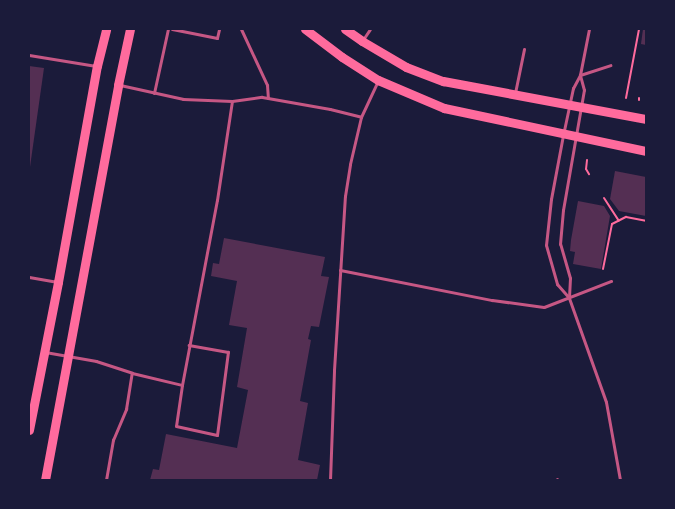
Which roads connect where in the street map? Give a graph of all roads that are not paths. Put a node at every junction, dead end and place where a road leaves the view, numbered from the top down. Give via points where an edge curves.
1 (106, 29) edge
2 (130, 29) edge
3 (168, 29) edge
4 (172, 29) edge
5 (219, 29) edge
6 (241, 29) edge
7 (306, 29) edge
8 (345, 29) edge
9 (370, 29) edge
10 (589, 29) edge
11 (362, 41) junction
12 (524, 49) dead end
13 (29, 55) edge
14 (610, 65) dead end
15 (97, 66) junction
16 (580, 75) junction
17 (378, 80) junction
18 (118, 84) junction
19 (154, 92) junction
20 (515, 95) junction
21 (268, 98) junction
22 (232, 101) junction
23 (570, 104) junction
24 (581, 106) junction
25 (361, 117) junction
26 (646, 119) edge
27 (563, 135) junction
28 (575, 137) junction
29 (646, 152) edge
30 (340, 270) junction
31 (29, 277) edge
32 (611, 281) dead end
33 (58, 282) junction
34 (569, 298) junction
35 (189, 345) junction
36 (44, 351) junction
37 (68, 356) junction
38 (132, 373) junction
39 (182, 385) junction
40 (29, 430) edge
41 (44, 480) edge
42 (106, 480) edge
43 (330, 480) edge
44 (620, 480) edge

1 - 15 main road
2 - 18 main road
3 - 19 lane
4 - 5 lane via 217,38
6 - 21 lane via 268,85
7 - 17 main road
8 - 11 main road
9 - 11 lane
10 - 16 lane
11 - 20 main road via 406,66 443,81
12 - 20 lane
13 - 15 lane
14 - 16 lane
15 - 33 main road
16 - 23 lane
16 - 24 lane via 584,90
17 - 25 lane
17 - 27 main road via 444,108
18 - 19 lane
18 - 37 main road
19 - 22 lane via 183,99
20 - 23 main road
21 - 22 lane
21 - 25 lane
22 - 35 lane
23 - 24 main road
23 - 27 lane
24 - 26 main road
24 - 28 lane
25 - 30 lane via 346,188
27 - 28 main road
27 - 34 lane via 546,245 557,284
28 - 29 main road
28 - 34 lane via 560,244 570,278
30 - 34 lane via 544,307
30 - 43 lane
31 - 33 lane
32 - 34 lane
33 - 36 main road
34 - 44 lane via 606,402
35 - 39 lane
35 - 39 lane via 228,352 217,435 176,426
36 - 37 lane
36 - 40 main road
37 - 38 lane
37 - 41 main road
38 - 39 lane
38 - 42 lane via 126,409 113,440

